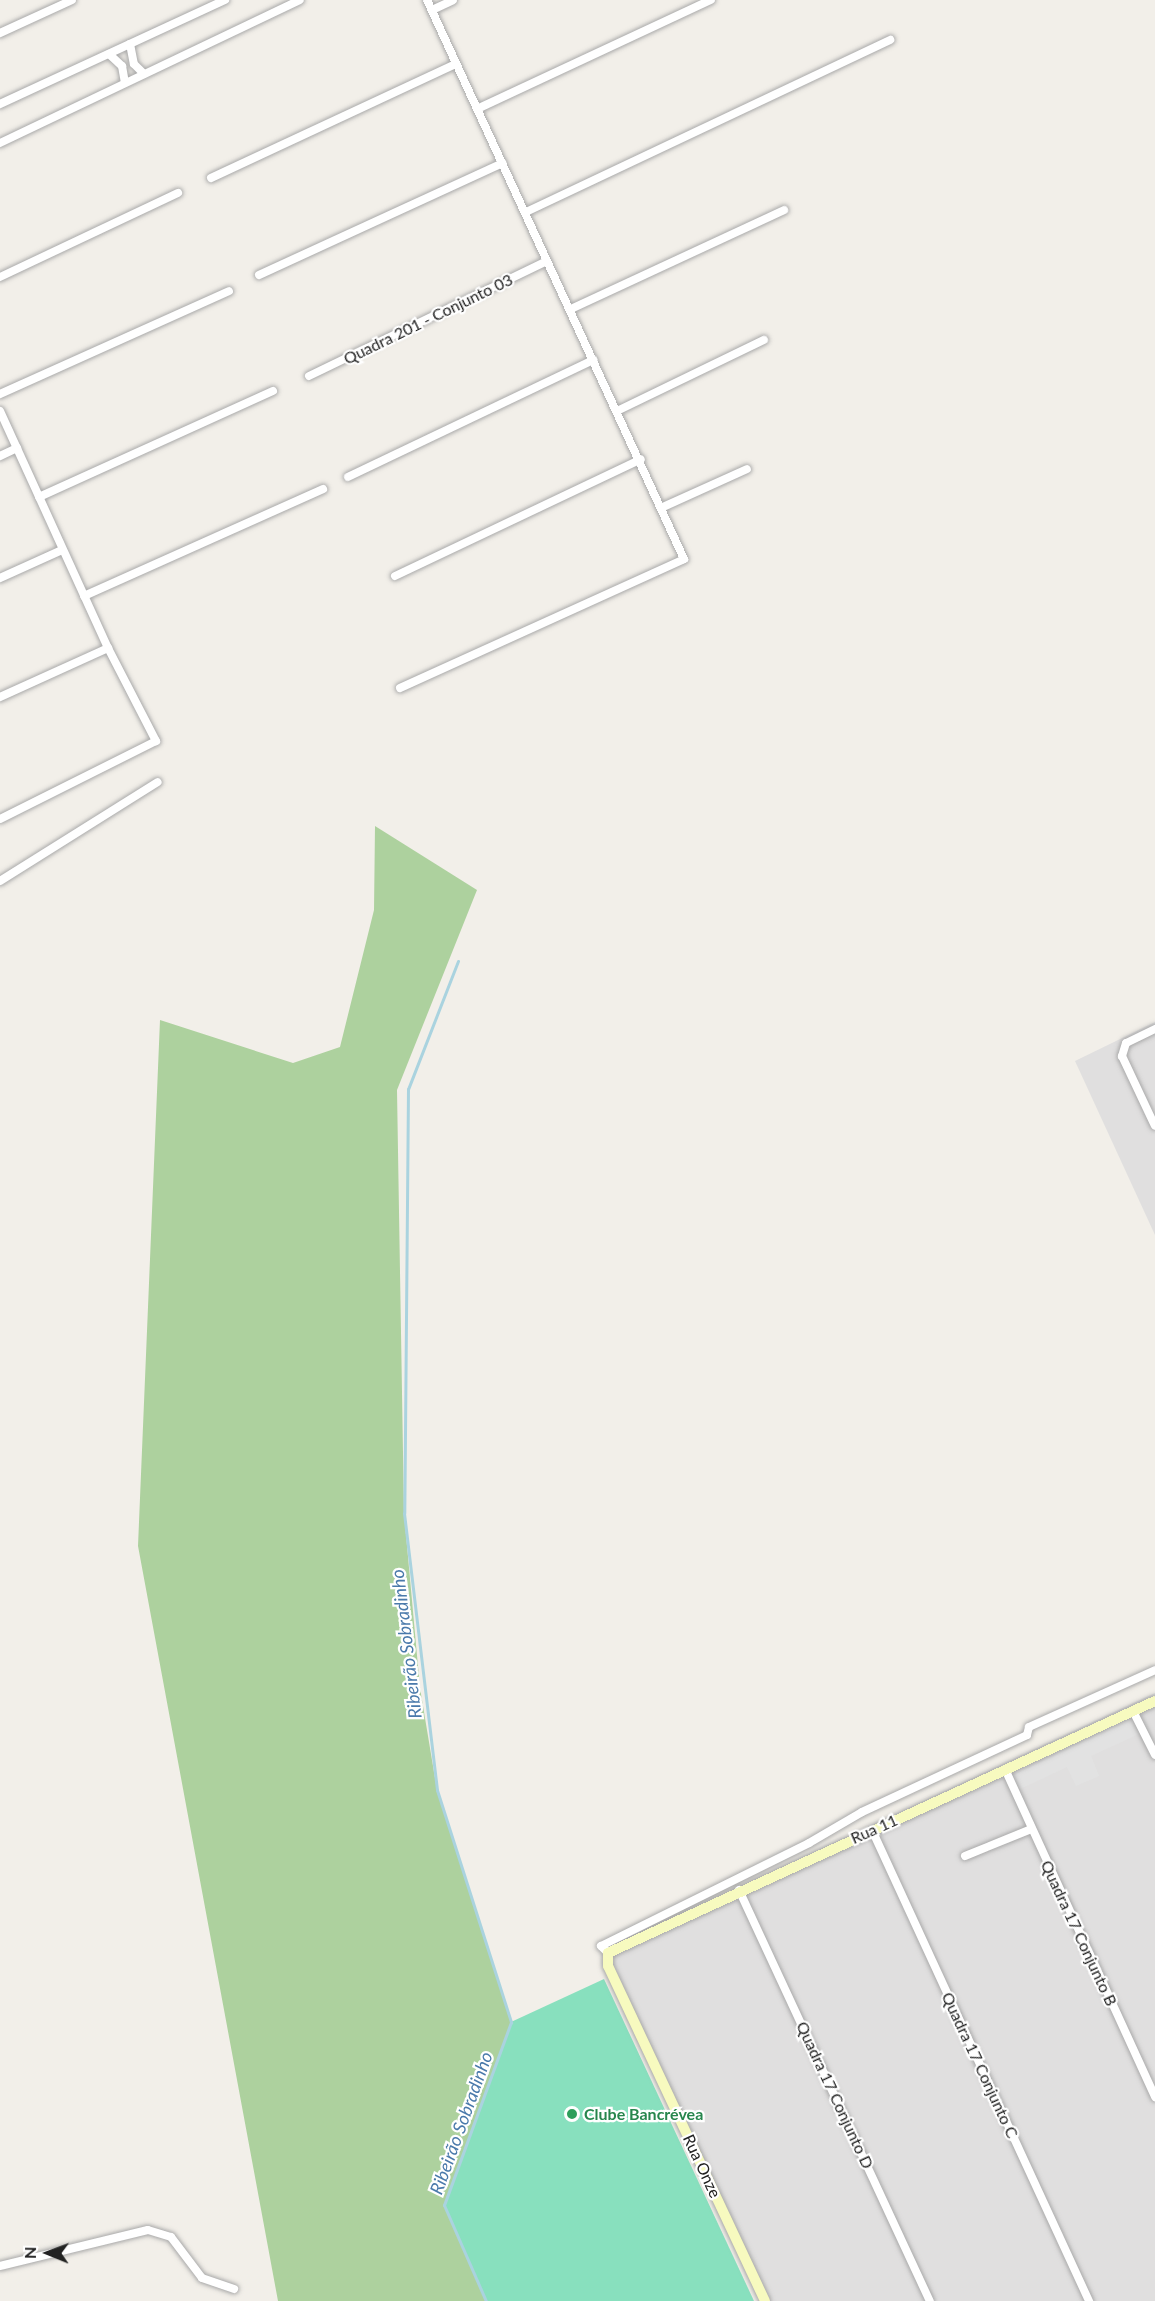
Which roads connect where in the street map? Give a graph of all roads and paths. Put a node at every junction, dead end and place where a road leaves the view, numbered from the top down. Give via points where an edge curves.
1 (72, 0) edge
2 (225, 0) edge
3 (300, 0) edge
4 (427, 0) edge
5 (453, 0) edge
6 (711, 0) edge
7 (432, 10) junction
8 (0, 33) edge
9 (890, 40) dead end
10 (130, 44) junction
11 (109, 54) junction
12 (455, 64) junction
13 (144, 74) junction
14 (125, 83) junction
15 (0, 104) edge
16 (477, 109) junction
17 (0, 143) edge
18 (502, 163) junction
19 (211, 178) dead end
20 (178, 193) dead end
21 (784, 210) dead end
22 (526, 212) junction
23 (547, 261) junction
24 (259, 275) dead end
25 (0, 277) edge
26 (229, 291) dead end
27 (571, 309) junction
28 (764, 340) dead end
29 (593, 360) junction
30 (309, 376) dead end
31 (273, 390) dead end
32 (0, 394) edge
33 (619, 410) junction
34 (0, 411) edge
35 (17, 448) junction
36 (0, 456) edge
37 (641, 459) junction
38 (747, 469) dead end
39 (348, 477) dead end
40 (323, 489) dead end
41 (39, 497) junction
42 (663, 507) junction
43 (62, 550) junction
44 (395, 576) dead end
45 (0, 578) edge
46 (84, 596) junction
47 (108, 648) junction
48 (400, 688) dead end
49 (0, 697) edge
50 (158, 782) dead end
51 (0, 819) edge
52 (0, 881) edge
53 (1155, 1029) edge
54 (1155, 1126) edge
55 (1155, 1670) edge
56 (1155, 1701) edge
57 (1133, 1711) junction
58 (1155, 1755) edge
59 (1005, 1769) junction
60 (1031, 1829) junction
61 (872, 1830) junction
62 (965, 1856) dead end
63 (740, 1890) junction
64 (608, 1953) junction
65 (1155, 2097) edge
66 (0, 2266) edge
67 (234, 2289) dead end
68 (765, 2301) edge
69 (930, 2301) edge
70 (1089, 2301) edge

1 - 8 street
2 - 10 street
3 - 13 street
4 - 7 street
5 - 7 street
6 - 16 street
7 - 12 street
9 - 22 street
10 - 11 street
10 - 13 street via 134,64
11 - 14 street via 122,66
11 - 15 street
12 - 16 street
12 - 19 street
13 - 14 street
14 - 17 street
16 - 18 street
18 - 22 street
18 - 24 street
20 - 25 street
21 - 27 street
22 - 23 street
23 - 27 street
23 - 30 street, Quadra 201 - Conjunto 03
26 - 32 street
27 - 29 street
28 - 33 street
29 - 33 street
29 - 39 street
31 - 41 street
33 - 37 street
34 - 35 street
35 - 36 street
35 - 41 street
37 - 42 street
37 - 44 street
38 - 42 street
40 - 46 street
41 - 43 street
42 - 48 street via 684,559
43 - 45 street
43 - 46 street
46 - 47 street
47 - 49 street
47 - 51 street via 156,741
50 - 52 street
53 - 54 street via 1126,1043 1123,1060
55 - 64 street via 1029,1726 1027,1735 862,1812 809,1843 601,1946
56 - 57 street, Rua 11
57 - 58 street
57 - 59 street, Rua 11
59 - 60 street, Quadra 17 Conjunto B
59 - 61 street, Rua 11
60 - 62 street
60 - 65 street, Quadra 17 Conjunto B
61 - 63 street, Rua 11
61 - 70 street, Quadra 17 Conjunto C
63 - 64 street, Rua 11
63 - 69 street, Quadra 17 Conjunto D
64 - 68 street, Rua Onze via 608,1966
66 - 67 street via 148,2230 171,2237 202,2278

